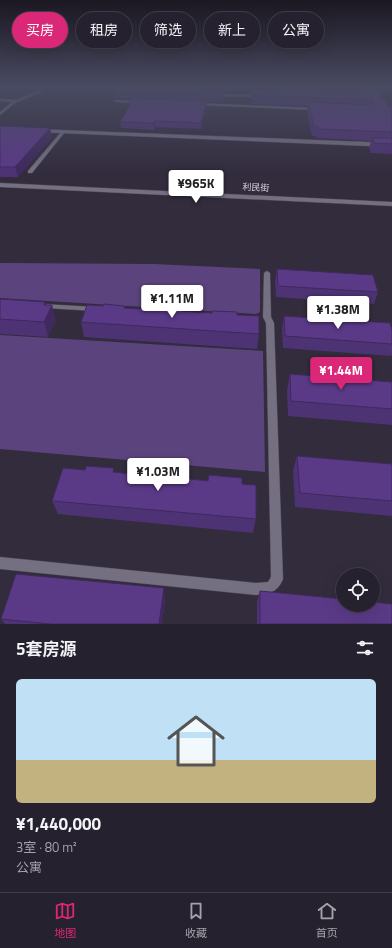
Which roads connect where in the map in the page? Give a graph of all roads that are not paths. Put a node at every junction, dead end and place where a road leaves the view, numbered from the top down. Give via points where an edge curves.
1 (32, 130) edge
2 (63, 132) junction
3 (392, 145) edge
4 (30, 172) dead end
5 (0, 184) edge
6 (392, 204) edge
7 (266, 273) dead end
8 (39, 306) edge
9 (102, 310) edge
10 (1, 565) edge

1 - 2 street
2 - 3 street
2 - 4 lane
5 - 6 street, 利民街
7 - 10 lane via 264,320 270,330 277,579 271,587 256,589
8 - 9 lane

